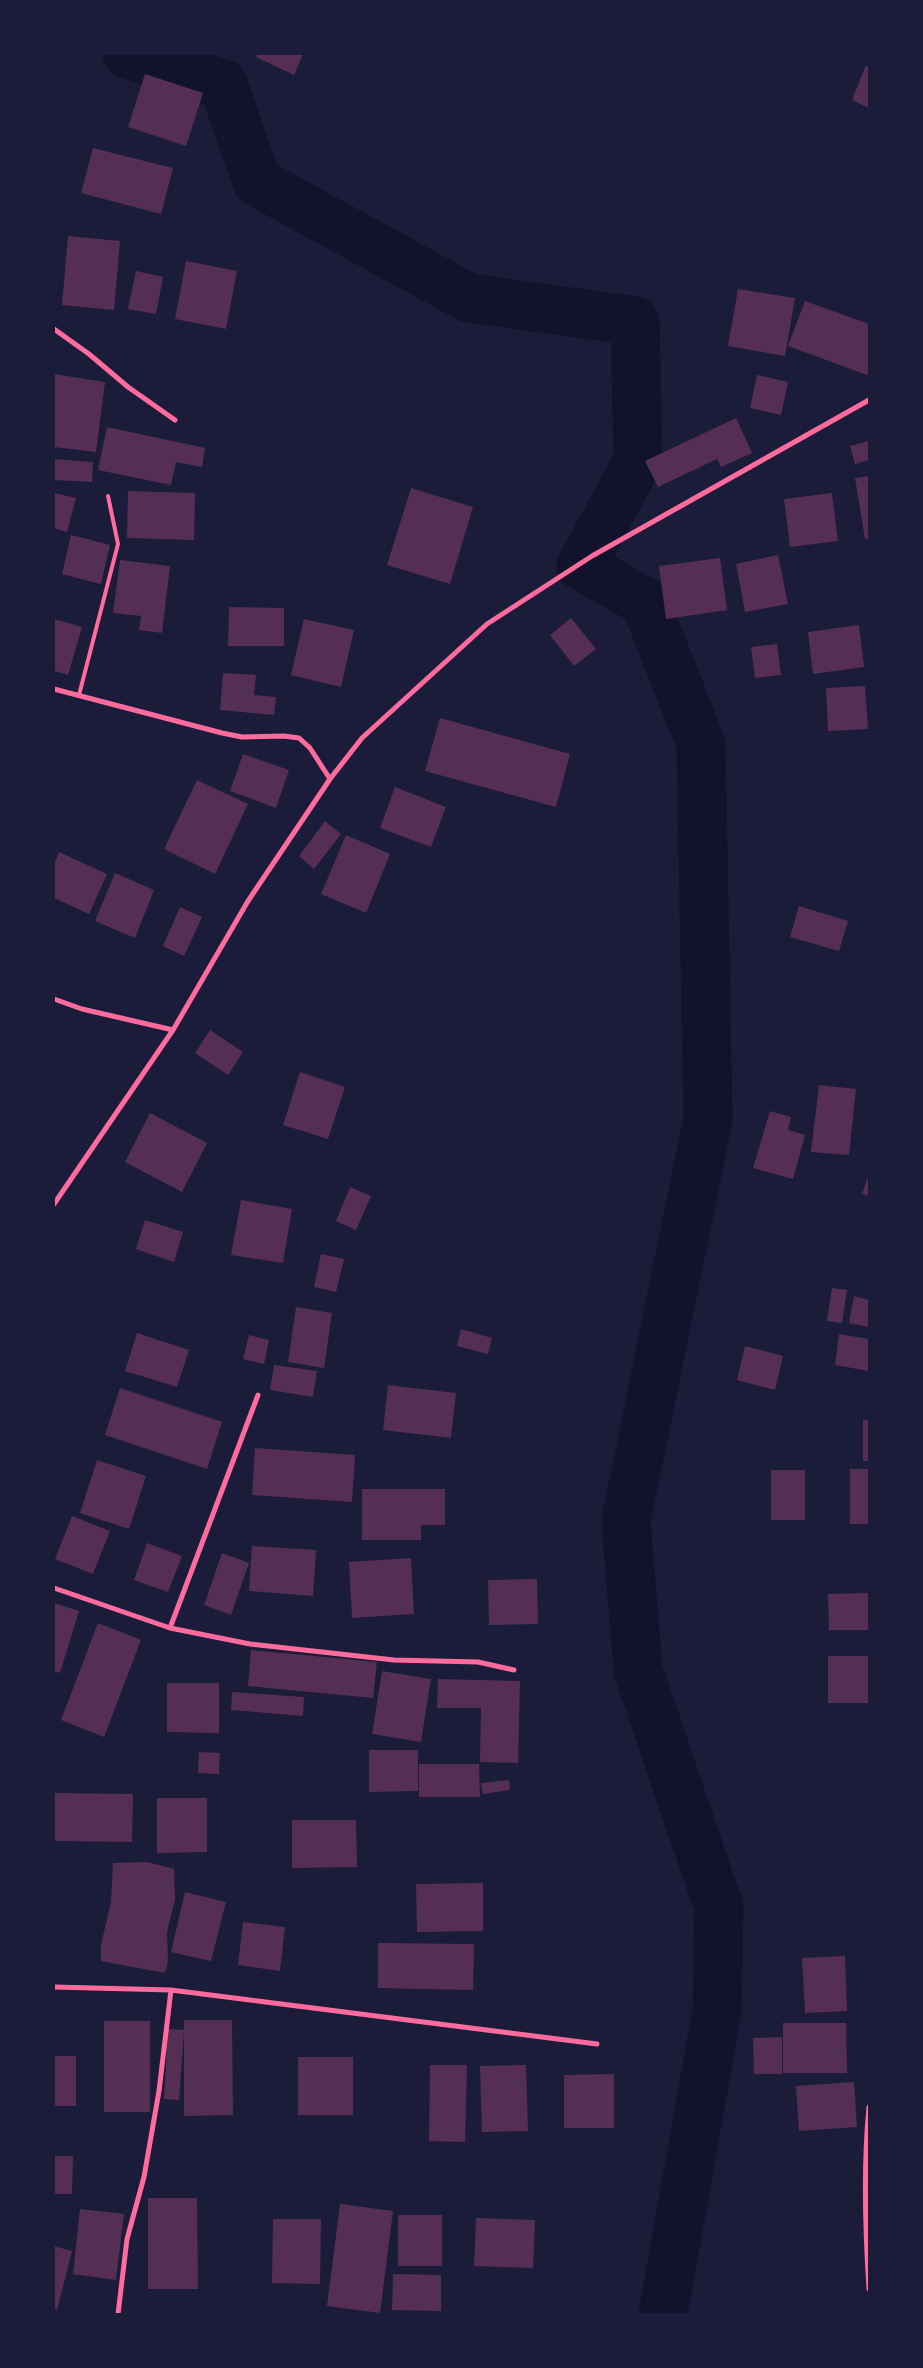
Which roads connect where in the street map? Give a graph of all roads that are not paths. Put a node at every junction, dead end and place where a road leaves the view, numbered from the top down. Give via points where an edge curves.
1 (54, 329) edge
2 (869, 400) edge
3 (175, 420) dead end
4 (108, 496) dead end
5 (54, 689) edge
6 (79, 695) junction
7 (330, 779) junction
8 (54, 999) edge
9 (173, 1030) junction
10 (54, 1204) edge
11 (258, 1395) dead end
12 (54, 1588) edge
13 (170, 1628) junction
14 (514, 1670) dead end
15 (54, 1987) edge
16 (170, 1990) junction
17 (597, 2044) dead end
18 (869, 2107) edge
19 (869, 2289) edge
20 (118, 2314) edge

1 - 3 street
2 - 7 street via 592,556 487,624 362,738
4 - 6 lane via 118,544
5 - 6 street
6 - 7 street via 222,733 299,738 310,748
7 - 9 street via 248,901
8 - 9 street via 82,1009
9 - 10 street
11 - 13 street
12 - 13 street
13 - 14 street via 250,1644 394,1660 478,1662
15 - 16 street
16 - 17 street
16 - 20 street via 159,2091 144,2177 127,2239
18 - 19 street via 864,2163

